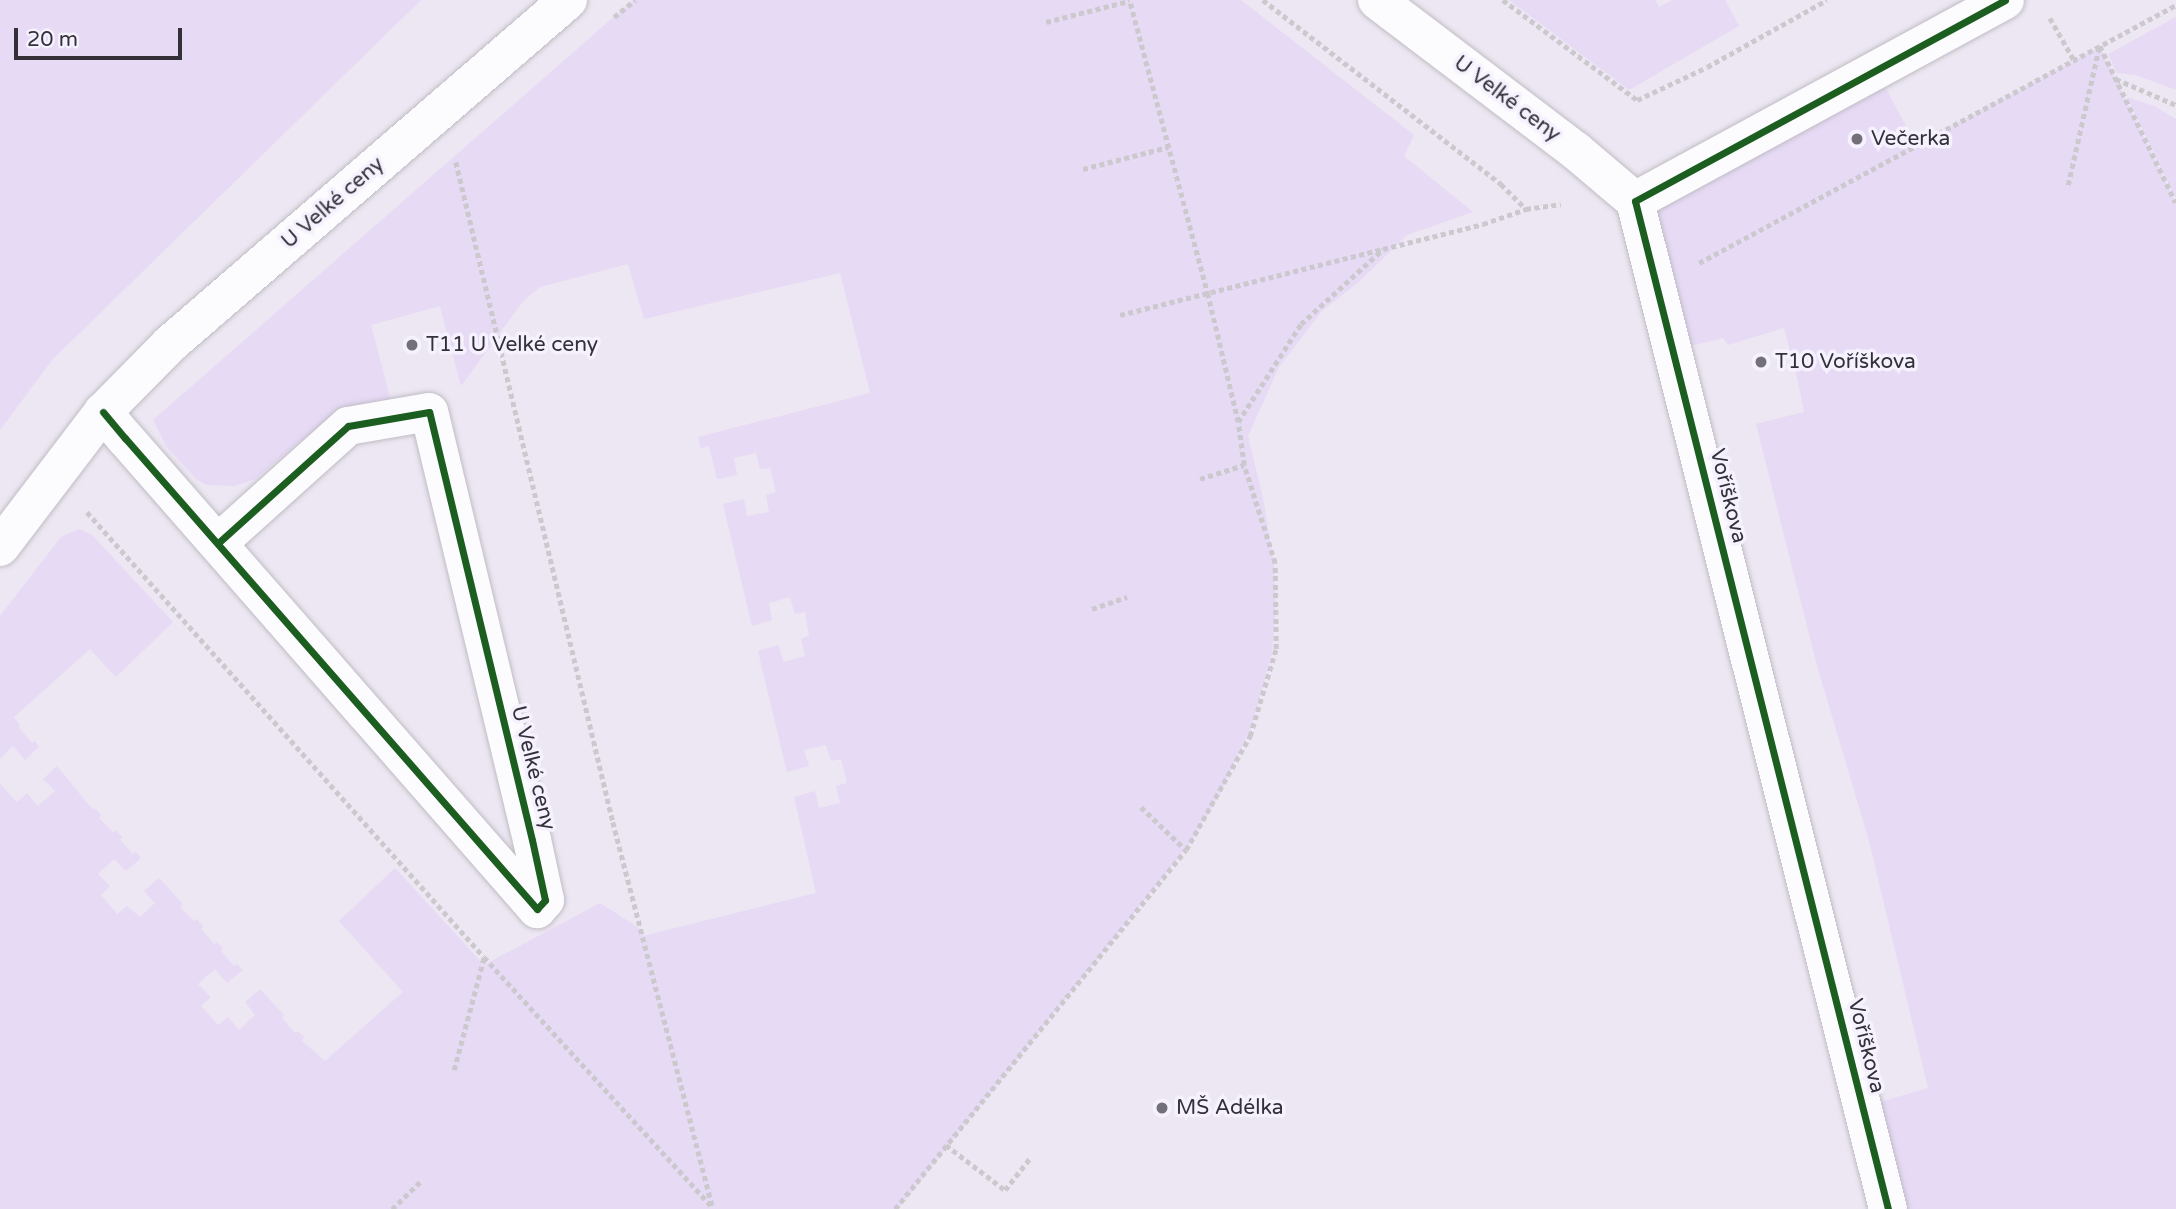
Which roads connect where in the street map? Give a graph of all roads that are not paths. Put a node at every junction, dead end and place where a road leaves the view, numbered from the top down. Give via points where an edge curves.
1 (568, 0) edge
2 (1377, 0) edge
3 (2005, 0) edge
4 (1635, 201) junction
5 (103, 412) junction
6 (218, 544) junction
7 (0, 547) edge
8 (1888, 1209) edge

1 - 5 street, U Velké ceny via 170,344
2 - 4 street, U Velké ceny
3 - 4 street
4 - 8 street, Voříškova
5 - 6 street, U Velké ceny
5 - 7 street, U Velké ceny
6 - 6 street, U Velké ceny via 327,668 537,909 545,900 532,840 429,412 348,426

